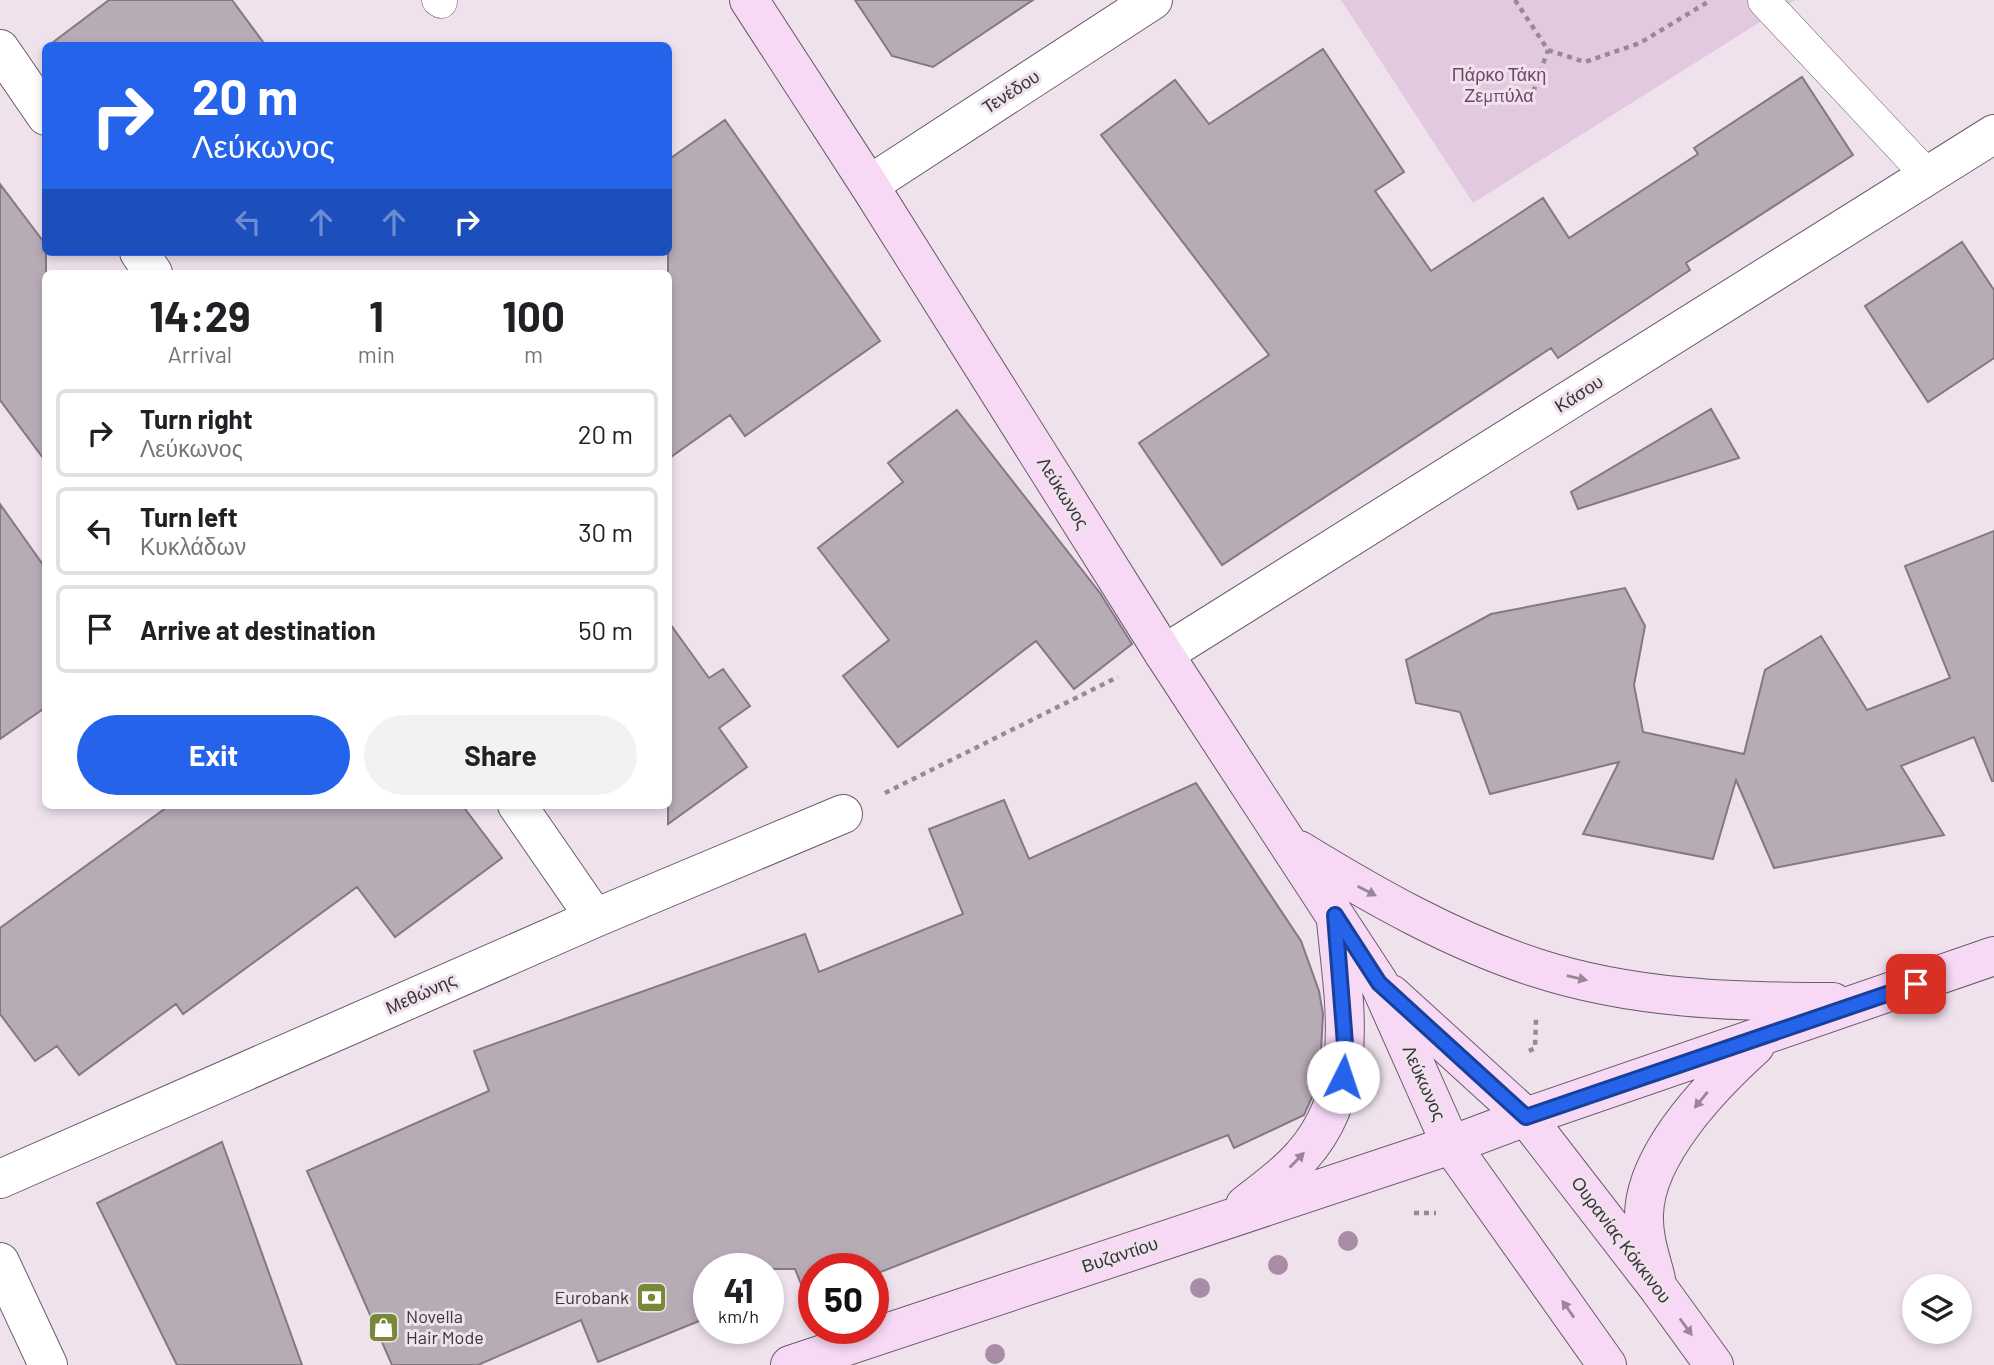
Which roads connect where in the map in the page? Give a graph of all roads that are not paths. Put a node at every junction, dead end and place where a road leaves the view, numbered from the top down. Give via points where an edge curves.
1 (749, 0) edge
2 (1153, 0) edge
3 (1764, 1) edge
4 (0, 49) edge
5 (42, 110) edge
6 (1994, 134) edge
7 (1928, 176) junction
8 (869, 185) junction
9 (1164, 654) junction
10 (520, 809) edge
11 (844, 814) road end
12 (1288, 843) junction
13 (1335, 915) junction
14 (595, 918) junction
15 (1994, 956) edge
16 (1379, 983) junction
17 (1864, 1002) junction
18 (1767, 1035) junction
19 (1526, 1117) junction
20 (1451, 1145) junction
21 (0, 1179) edge
22 (1226, 1220) junction
23 (0, 1262) edge
24 (1659, 1289) junction
25 (48, 1365) edge
26 (790, 1365) edge
27 (1607, 1365) edge
28 (1714, 1365) edge

1 - 8 main road, Λεύκωνος
2 - 8 street, Τενέδου
3 - 7 lane
4 - 5 street
6 - 7 street, Κάσου
7 - 9 street, Κάσου
8 - 9 main road, Λεύκωνος
9 - 12 main road, Λεύκωνος
10 - 14 street
11 - 14 street, Μεθώνης
12 - 13 main road, Λεύκωνος
12 -> 17 main road via 1354,885 1417,917 1489,951 1547,971 1620,988 1715,999
13 - 16 main road, Λεύκωνος
22 -> 13 main road via 1302,1156 1334,1105 1343,1077 1345,1044
14 - 21 street, Μεθώνης
15 - 17 main road, Βυζαντίου
16 - 19 main road, Λεύκωνος
16 - 20 main road, Λεύκωνος
17 - 18 main road, Βυζαντίου
18 - 19 main road, Βυζαντίου
18 -> 24 main road via 1700,1100 1655,1174 1644,1215
19 - 20 main road, Βυζαντίου
19 - 24 main road, Ουρανίας Κόκκινου
20 - 22 main road, Βυζαντίου
27 -> 20 main road
22 - 26 main road, Βυζαντίου
23 - 25 street
24 -> 28 main road, Ουρανίας Κόκκινου

